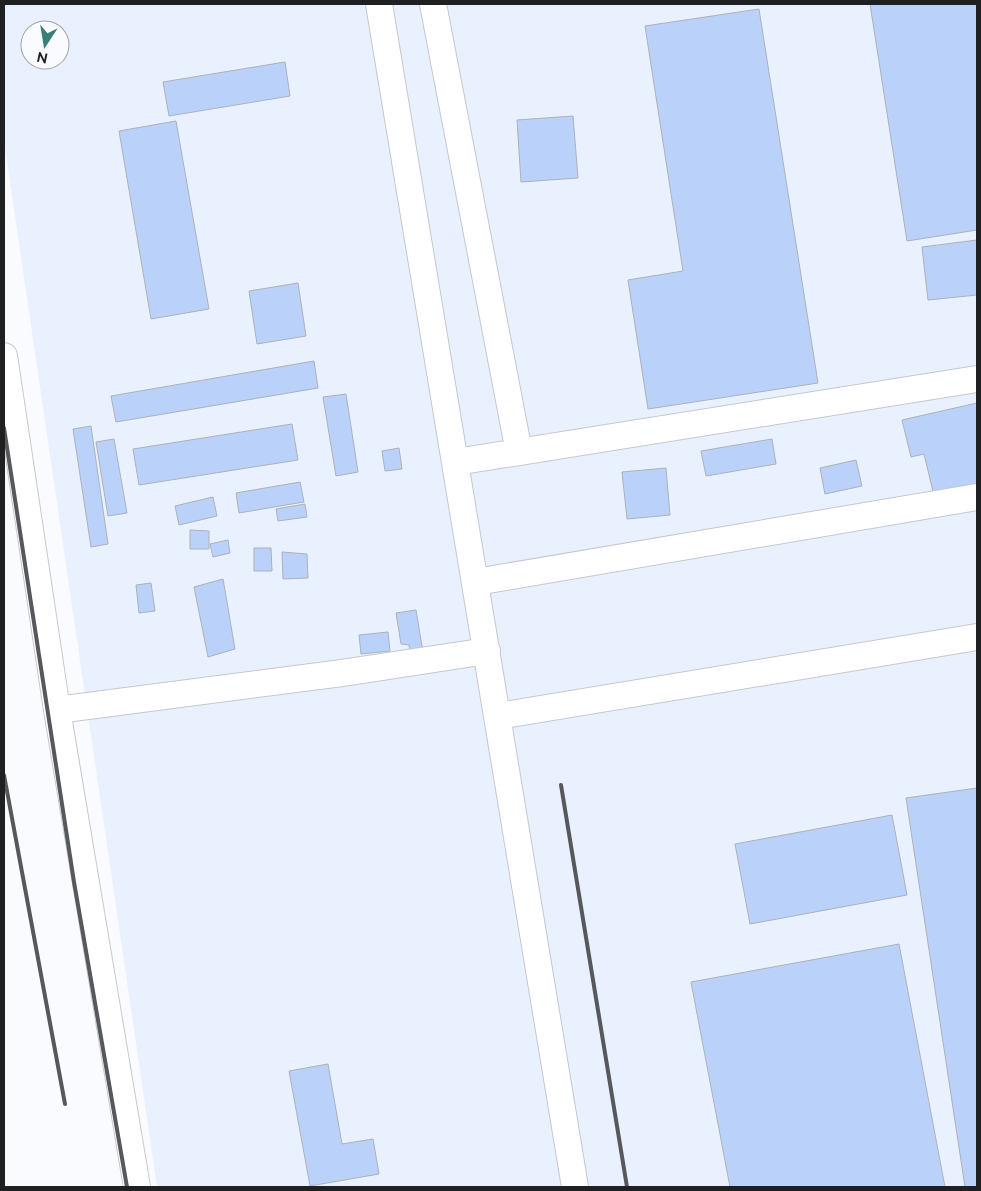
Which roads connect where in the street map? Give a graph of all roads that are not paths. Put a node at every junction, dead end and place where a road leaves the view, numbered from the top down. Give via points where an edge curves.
1 (379, 4) edge
2 (433, 4) edge
3 (4, 356) edge
4 (977, 379) edge
5 (519, 452) junction
6 (456, 462) junction
7 (977, 497) edge
8 (476, 582) junction
9 (977, 638) edge
10 (487, 651) junction
11 (58, 710) junction
12 (498, 716) junction
13 (137, 1187) edge
14 (575, 1187) edge

1 - 6 lane
2 - 5 lane
3 - 11 lane
4 - 5 lane
5 - 6 lane
6 - 8 lane
7 - 8 lane
8 - 10 lane
9 - 12 lane
10 - 11 lane
10 - 12 lane
11 - 13 lane
12 - 14 lane

